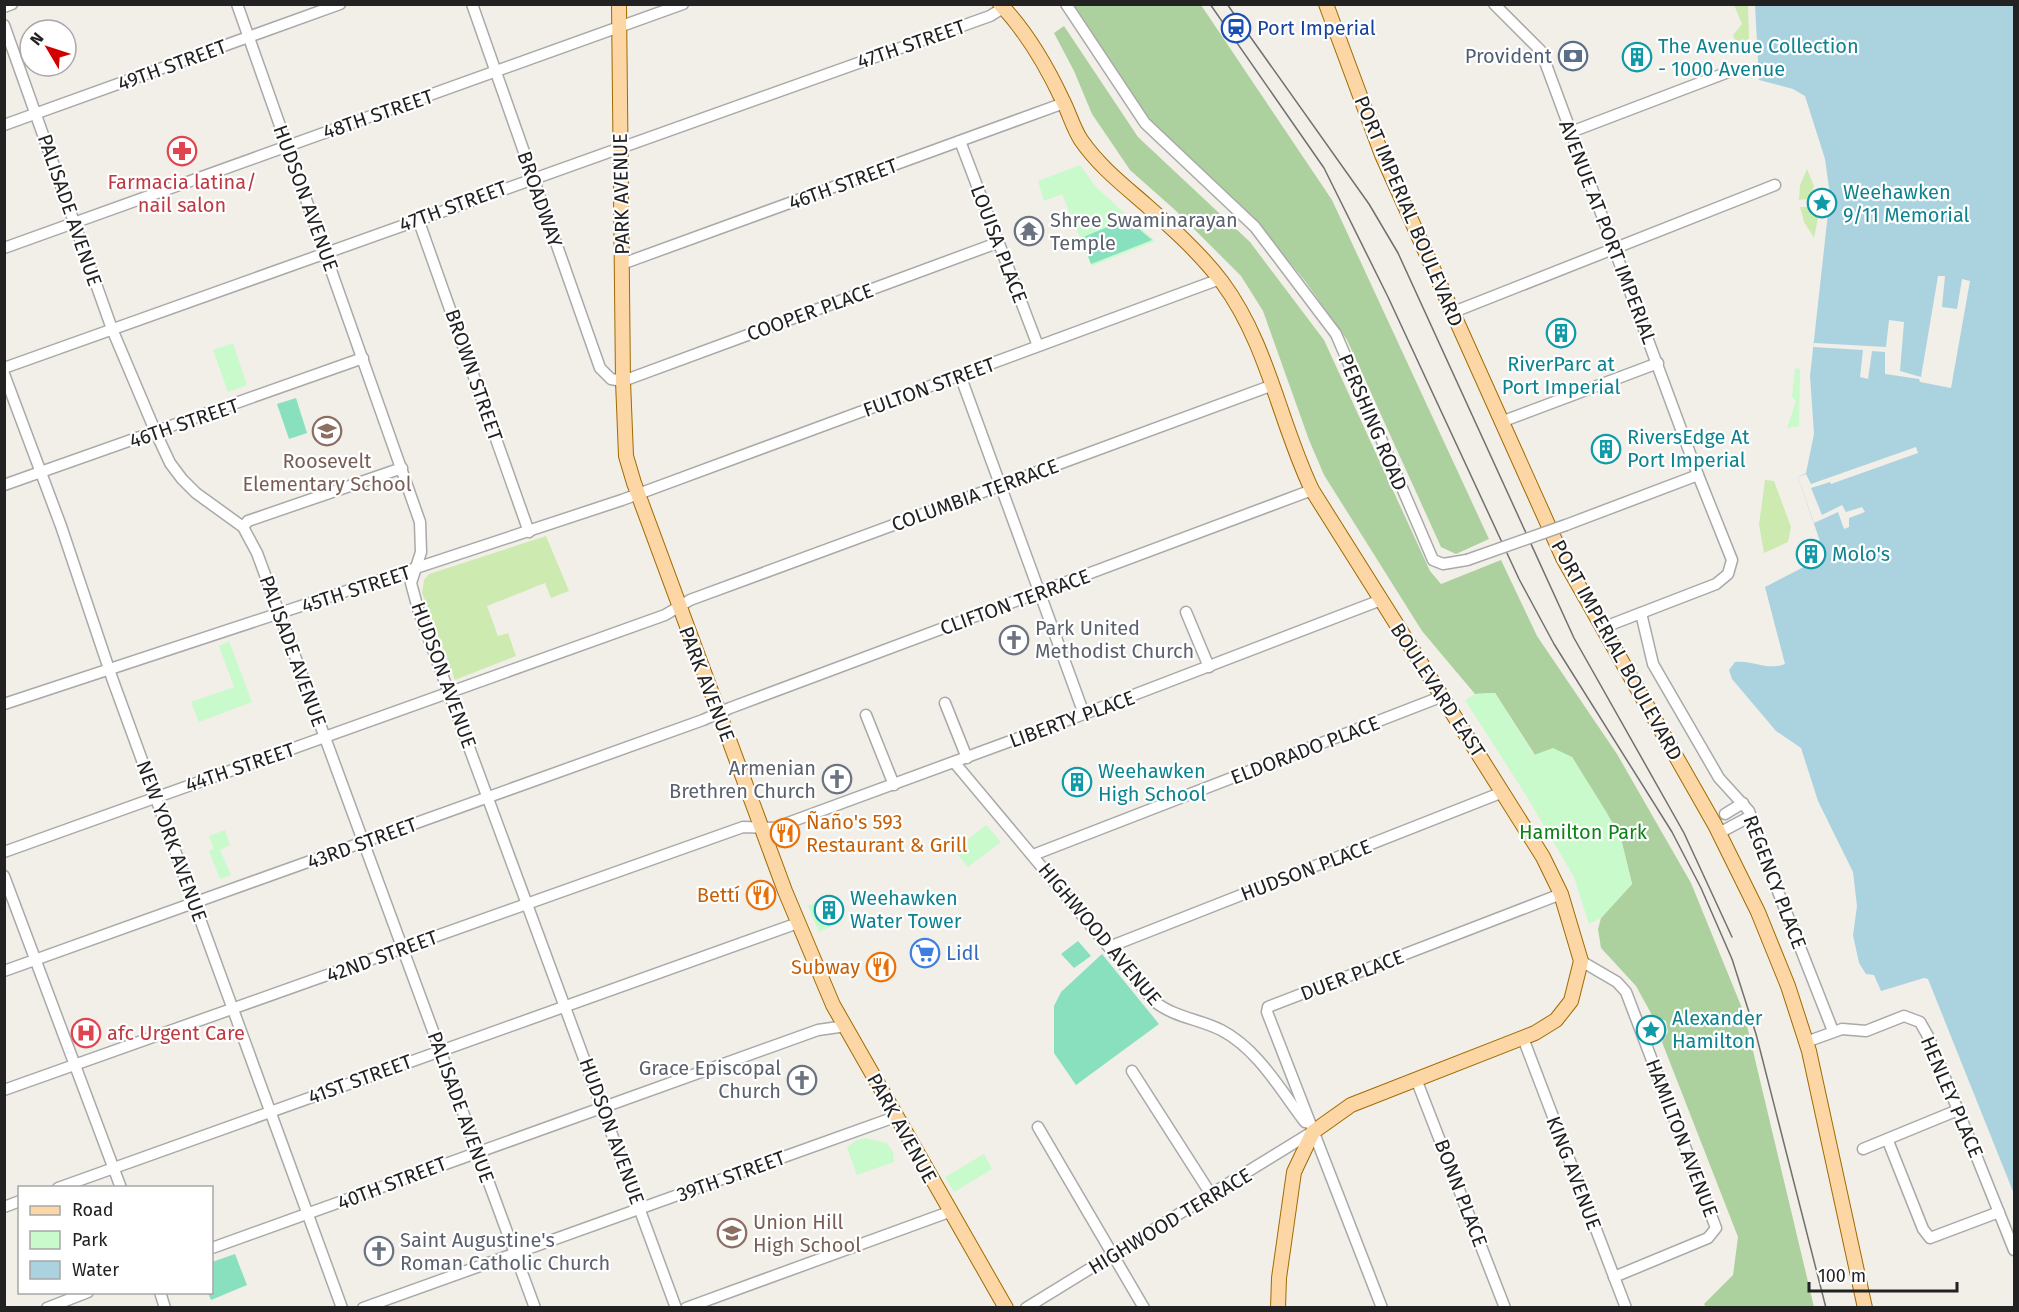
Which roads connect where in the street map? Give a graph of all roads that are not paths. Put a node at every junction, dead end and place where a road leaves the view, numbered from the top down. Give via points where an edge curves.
1 (12, 4) edge
2 (237, 4) edge
3 (340, 4) edge
4 (472, 4) edge
5 (619, 4) edge
6 (683, 4) edge
7 (1066, 4) edge
8 (1326, 4) edge
9 (1494, 4) edge
10 (1001, 6) edge
11 (4, 7) edge
12 (4, 25) edge
13 (619, 27) junction
14 (249, 37) junction
15 (1731, 71) dead end
16 (495, 72) junction
17 (1064, 103) junction
18 (37, 113) junction
19 (4, 125) edge
20 (1571, 132) junction
21 (960, 141) junction
22 (286, 147) junction
23 (620, 147) junction
24 (533, 178) junction
25 (1775, 186) dead end
26 (418, 219) junction
27 (74, 223) junction
28 (997, 243) junction
29 (4, 248) edge
30 (1615, 248) junction
31 (325, 252) junction
32 (622, 264) junction
33 (1220, 279) junction
34 (1450, 313) junction
35 (112, 329) junction
36 (1038, 346) junction
37 (363, 358) junction
38 (1658, 363) junction
39 (4, 368) edge
40 (4, 374) edge
41 (960, 375) junction
42 (623, 381) junction
43 (1273, 385) junction
44 (1501, 422) junction
45 (156, 433) junction
46 (402, 468) junction
47 (40, 472) junction
48 (1698, 475) junction
49 (4, 485) edge
50 (1000, 485) junction
51 (1312, 490) junction
52 (638, 495) junction
53 (243, 527) junction
54 (529, 532) junction
55 (416, 570) junction
56 (1040, 592) junction
57 (1381, 600) junction
58 (678, 607) junction
59 (1186, 612) dead end
60 (280, 613) junction
61 (1641, 613) junction
62 (1602, 627) junction
63 (1209, 667) junction
64 (109, 670) junction
65 (450, 692) junction
66 (1443, 696) junction
67 (945, 703) dead end
68 (4, 704) edge
69 (719, 714) junction
70 (1084, 714) junction
71 (866, 715) dead end
72 (324, 737) junction
73 (967, 758) junction
74 (954, 762) junction
75 (894, 785) junction
76 (1503, 792) junction
77 (155, 797) junction
78 (489, 797) junction
79 (1743, 803) junction
80 (1725, 814) dead end
81 (1751, 816) junction
82 (761, 826) junction
83 (1719, 833) junction
84 (363, 843) junction
85 (4, 852) edge
86 (1033, 855) junction
87 (4, 876) edge
88 (1561, 894) junction
89 (9, 899) edge
90 (195, 903) junction
91 (528, 903) junction
92 (798, 922) junction
93 (1109, 947) junction
94 (403, 948) junction
95 (38, 960) junction
96 (1581, 961) junction
97 (4, 971) edge
98 (565, 1006) junction
99 (234, 1009) junction
100 (846, 1026) junction
101 (1833, 1031) junction
102 (1523, 1038) junction
103 (1806, 1042) junction
104 (440, 1050) junction
105 (76, 1066) junction
106 (1132, 1071) dead end
107 (1416, 1079) junction
108 (4, 1090) edge
109 (603, 1106) junction
110 (1958, 1110) junction
111 (271, 1111) junction
112 (895, 1117) junction
113 (1038, 1127) dead end
114 (1313, 1132) junction
115 (1888, 1141) junction
116 (1863, 1149) dead end
117 (477, 1151) junction
118 (114, 1167) junction
119 (63, 1186) edge
120 (121, 1186) edge
121 (1212, 1196) junction
122 (641, 1209) junction
123 (949, 1212) junction
124 (1999, 1212) junction
125 (309, 1214) junction
126 (213, 1248) edge
127 (2014, 1250) edge
128 (515, 1253) junction
129 (1115, 1255) junction
130 (1614, 1277) junction
131 (85, 1294) edge
132 (47, 1308) edge
133 (342, 1308) edge
134 (363, 1308) edge
135 (535, 1308) edge
136 (676, 1308) edge
137 (686, 1308) edge
138 (1006, 1308) edge
139 (1026, 1308) edge
140 (1144, 1308) edge
141 (1278, 1308) edge
142 (1382, 1308) edge
143 (1505, 1308) edge
144 (1626, 1308) edge
145 (1865, 1308) edge

1 - 11 street
2 - 14 street, HUDSON AVENUE
3 - 14 street, 49TH STREET
4 - 16 street, BROADWAY
5 - 13 main road, PARK AVENUE
6 - 13 street, 48TH STREET
7 - 48 street, PERSHING ROAD, bridge via 1144,123 1255,227 1336,334 1434,560 1443,564 1467,560
8 - 34 main road, PORT IMPERIAL BOULEVARD via 1382,155
9 - 20 street, AVENUE AT PORT IMPERIAL via 1539,46
10 - 17 main road, BOULEVARD EAST via 1034,48
10 - 23 street, 47TH STREET via 990,16
12 - 18 street, PALISADE AVENUE
13 - 16 street, 48TH STREET
13 - 23 main road, PARK AVENUE
14 - 18 street, 49TH STREET
14 - 22 street, HUDSON AVENUE
15 - 20 street
16 - 22 street, 48TH STREET
16 - 24 street, BROADWAY
17 - 21 street, 46TH STREET
17 - 33 main road, BOULEVARD EAST via 1080,138 1101,166
18 - 19 street, 49TH STREET
18 - 27 street, PALISADE AVENUE
20 - 30 street, AVENUE AT PORT IMPERIAL
21 - 28 street, LOUISA PLACE
21 - 32 street, 46TH STREET
22 - 27 street, 48TH STREET
22 - 31 street, HUDSON AVENUE
23 - 24 street, 47TH STREET
23 - 32 main road, PARK AVENUE
24 - 26 street, 47TH STREET
24 - 42 street, BROADWAY via 600,368 611,379
25 - 30 street
26 - 31 street, 47TH STREET
26 - 54 street, BROWN STREET
27 - 29 street, 48TH STREET
27 - 35 street, PALISADE AVENUE
28 - 36 street, LOUISA PLACE
28 - 42 street, COOPER PLACE
30 - 34 street
30 - 38 street, AVENUE AT PORT IMPERIAL
31 - 35 street, 47TH STREET
31 - 37 street, HUDSON AVENUE
32 - 42 main road, PARK AVENUE
33 - 36 street, FULTON STREET
33 - 43 main road, BOULEVARD EAST via 1243,312
34 - 44 main road, PORT IMPERIAL BOULEVARD
35 - 39 street, 47TH STREET
35 - 45 street, PALISADE AVENUE
36 - 41 street, FULTON STREET
37 - 45 street, 46TH STREET
37 - 46 street, HUDSON AVENUE
38 - 44 street
38 - 48 street, AVENUE AT PORT IMPERIAL
40 - 47 street, NEW YORK AVENUE
41 - 50 street
41 - 52 street, FULTON STREET
42 - 52 main road, PARK AVENUE via 626,456
43 - 50 street, COLUMBIA TERRACE
43 - 51 main road, BOULEVARD EAST
44 - 62 main road, PORT IMPERIAL BOULEVARD via 1563,558
45 - 47 street, 46TH STREET
45 - 53 street, PALISADE AVENUE via 182,478
46 - 53 street via 258,517
46 - 55 street, HUDSON AVENUE via 420,522 421,552
47 - 49 street, 46TH STREET
47 - 64 street, NEW YORK AVENUE
48 - 61 street via 1732,560 1728,574 1716,584
50 - 56 street
50 - 58 street, COLUMBIA TERRACE
51 - 56 street, CLIFTON TERRACE
51 - 57 main road, BOULEVARD EAST
52 - 54 street, 45TH STREET
52 - 58 main road, PARK AVENUE
53 - 60 street, PALISADE AVENUE
54 - 55 street, 45TH STREET
55 - 60 street, 45TH STREET
55 - 65 street, HUDSON AVENUE via 411,583 418,609
56 - 69 street, CLIFTON TERRACE
56 - 70 street
57 - 63 street, LIBERTY PLACE
57 - 66 main road, BOULEVARD EAST
58 - 65 street, 44TH STREET
58 - 69 main road, PARK AVENUE
59 - 63 street
60 - 64 street, 45TH STREET
60 - 72 street, PALISADE AVENUE
61 - 62 street
61 - 79 street, REGENCY PLACE via 1653,664 1719,778
62 - 83 main road, PORT IMPERIAL BOULEVARD
63 - 70 street, LIBERTY PLACE
64 - 68 street, 45TH STREET
64 - 77 street, NEW YORK AVENUE
65 - 72 street, 44TH STREET
65 - 78 street, HUDSON AVENUE
66 - 76 main road, BOULEVARD EAST
66 - 86 street, ELDORADO PLACE
67 - 73 street
69 - 78 street, 43RD STREET
69 - 82 main road, PARK AVENUE
70 - 73 street, LIBERTY PLACE
71 - 75 street
72 - 77 street, 44TH STREET
72 - 84 street, PALISADE AVENUE
73 - 74 street, LIBERTY PLACE
74 - 75 street, LIBERTY PLACE
74 - 86 street, HIGHWOOD AVENUE
75 - 82 street, LIBERTY PLACE via 774,828
76 - 88 main road, BOULEVARD EAST
76 - 93 street, HUDSON PLACE
77 - 85 street, 44TH STREET
77 - 90 street, NEW YORK AVENUE
78 - 84 street, 43RD STREET
78 - 91 street, HUDSON AVENUE
79 - 80 street
79 - 81 street, REGENCY PLACE
81 - 83 street
81 - 101 street, REGENCY PLACE
82 - 91 street, 42ND STREET via 743,827
82 - 92 main road, PARK AVENUE
83 - 103 main road, PORT IMPERIAL BOULEVARD via 1758,912
84 - 90 street, 43RD STREET
84 - 94 street, PALISADE AVENUE
86 - 93 street, HIGHWOOD AVENUE
87 - 89 street
88 - 96 main road, BOULEVARD EAST
88 - 114 street, DUER PLACE via 1268,1007
89 - 95 street
90 - 95 street, 43RD STREET
90 - 99 street, NEW YORK AVENUE
91 - 94 street, 42ND STREET
91 - 98 street, HUDSON AVENUE
92 - 98 street, 41ST STREET
92 - 100 main road, PARK AVENUE via 833,1005
93 - 114 street, HIGHWOOD AVENUE via 1163,1009 1222,1030 1245,1047
94 - 99 street, 42ND STREET
94 - 104 street, PALISADE AVENUE
95 - 97 street, 43RD STREET
95 - 105 street
96 - 102 main road via 1571,1001 1556,1020
96 - 130 street, HAMILTON AVENUE via 1617,982 1626,992 1716,1228 1708,1238
98 - 104 street, 41ST STREET
98 - 109 street, HUDSON AVENUE
99 - 105 street, 42ND STREET
99 - 111 street, NEW YORK AVENUE
100 - 109 street, 40TH STREET via 818,1030
100 - 112 main road, PARK AVENUE
101 - 103 street, HENLEY PLACE
101 - 110 street, HENLEY PLACE via 1866,1031 1904,1016 1920,1022
102 - 107 main road
102 - 130 street, KING AVENUE
103 - 145 main road, PORT IMPERIAL BOULEVARD
104 - 111 street, 41ST STREET
104 - 117 street, PALISADE AVENUE
105 - 108 street, 42ND STREET
105 - 118 street
106 - 121 street
107 - 114 main road via 1351,1105
107 - 143 street, BONN PLACE
109 - 117 street, 40TH STREET
109 - 122 street, HUDSON AVENUE
110 - 115 street
110 - 124 street, HENLEY PLACE
111 - 118 street, 41ST STREET
111 - 125 street, NEW YORK AVENUE
112 - 122 street, 39TH STREET
112 - 123 main road, PARK AVENUE
113 - 129 street
114 - 121 street, HIGHWOOD TERRACE
114 - 141 main road via 1294,1172
114 - 142 street
115 - 116 street
115 - 124 street via 1930,1238
117 - 125 street, 40TH STREET
117 - 128 street, PALISADE AVENUE
118 - 119 street, 41ST STREET
118 - 120 street
121 - 129 street, HIGHWOOD TERRACE
122 - 128 street, 39TH STREET
122 - 136 street, HUDSON AVENUE
123 - 137 street
123 - 138 main road, PARK AVENUE
124 - 127 street, HENLEY PLACE
125 - 126 street, 40TH STREET
125 - 133 street, NEW YORK AVENUE
128 - 134 street, 39TH STREET
128 - 135 street, PALISADE AVENUE
129 - 139 street, HIGHWOOD TERRACE
129 - 140 street
130 - 144 street, KING AVENUE
131 - 132 street

